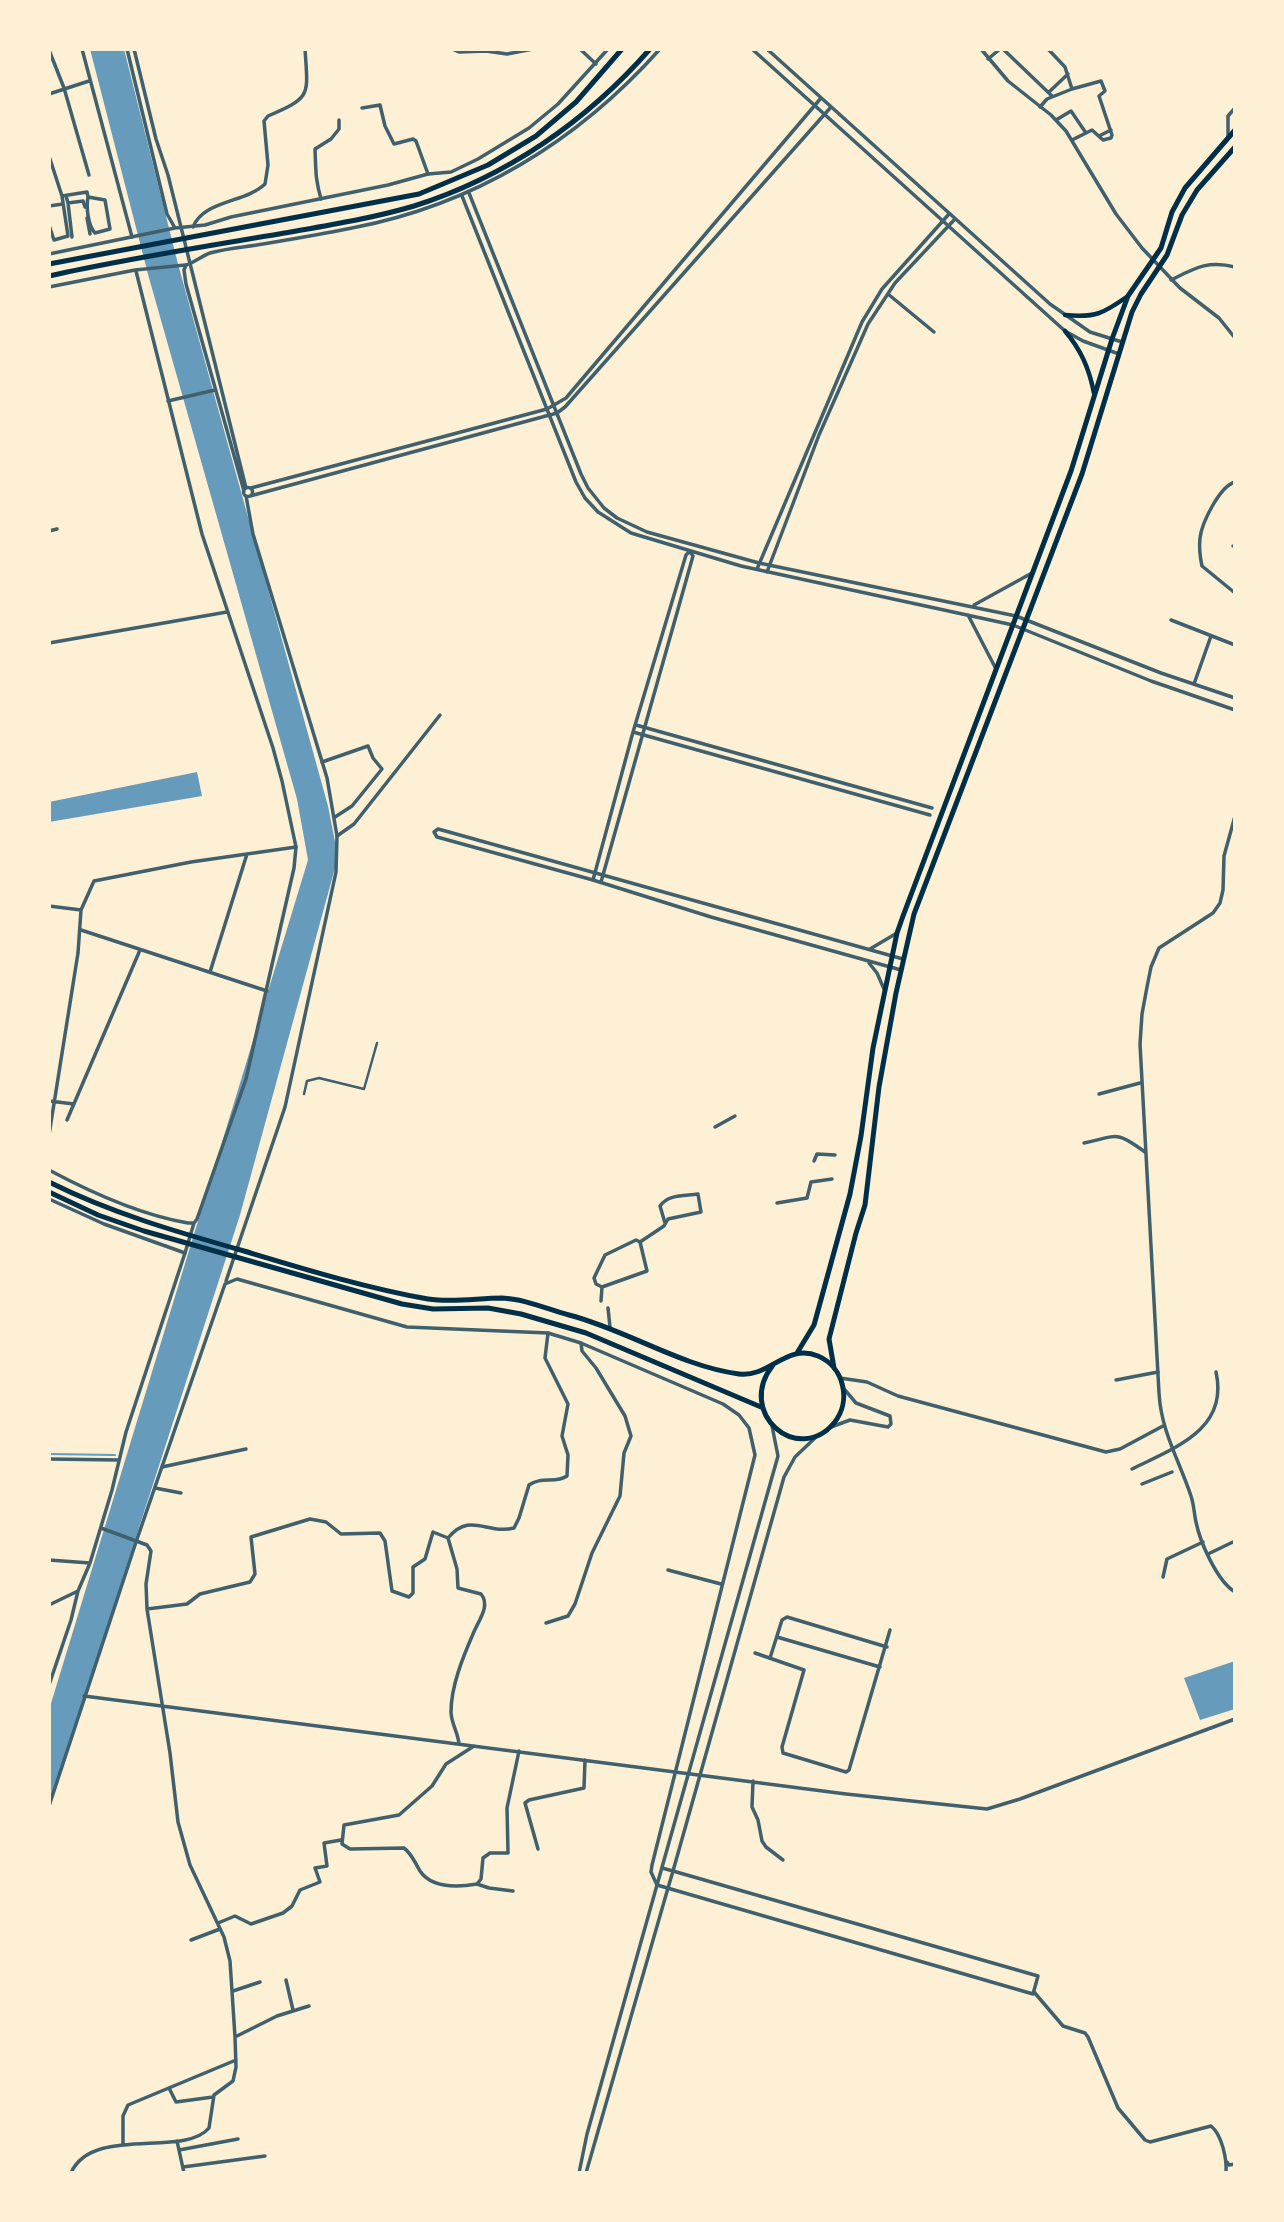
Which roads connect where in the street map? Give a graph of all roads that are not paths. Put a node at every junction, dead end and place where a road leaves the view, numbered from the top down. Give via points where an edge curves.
1 (82, 49) edge
2 (127, 49) edge
3 (134, 49) edge
4 (305, 49) edge
5 (452, 49) edge
6 (533, 49) edge
7 (580, 49) edge
8 (608, 49) edge
9 (622, 49) edge
10 (650, 49) edge
11 (660, 49) edge
12 (752, 49) edge
13 (768, 49) edge
14 (981, 49) edge
15 (1002, 49) edge
16 (1048, 49) edge
17 (49, 50) edge
18 (516, 51) edge
19 (988, 59) junction
20 (596, 64) junction
21 (1068, 74) junction
22 (89, 81) junction
23 (64, 89) junction
24 (1072, 89) junction
25 (49, 94) edge
26 (1050, 95) junction
27 (821, 98) junction
28 (815, 106) junction
29 (831, 107) junction
30 (1041, 107) junction
31 (362, 108) dead end
32 (1235, 108) edge
33 (825, 114) junction
34 (339, 120) dead end
35 (1056, 120) junction
36 (1235, 130) edge
37 (1086, 132) junction
38 (1228, 138) junction
39 (1072, 140) junction
40 (1234, 149) edge
41 (49, 156) edge
42 (428, 174) junction
43 (89, 175) dead end
44 (469, 193) junction
45 (64, 196) junction
46 (462, 196) junction
47 (88, 197) junction
48 (321, 199) junction
49 (65, 203) junction
50 (49, 206) edge
51 (949, 214) junction
52 (955, 219) junction
53 (944, 221) junction
54 (49, 225) edge
55 (205, 225) junction
56 (949, 226) junction
57 (193, 227) junction
58 (175, 228) junction
59 (90, 234) dead end
60 (206, 234) junction
61 (72, 237) dead end
62 (132, 237) junction
63 (210, 250) junction
64 (49, 254) edge
65 (1153, 260) junction
66 (49, 264) edge
67 (184, 265) junction
68 (1160, 266) junction
69 (1235, 267) edge
70 (139, 271) junction
71 (49, 276) edge
72 (1171, 280) junction
73 (49, 287) edge
74 (888, 294) junction
75 (1128, 296) junction
76 (1065, 315) junction
77 (1065, 331) junction
78 (934, 332) dead end
79 (1235, 338) edge
80 (1112, 339) junction
81 (1123, 342) junction
82 (1109, 350) junction
83 (1119, 354) junction
84 (215, 390) junction
85 (1094, 398) junction
86 (168, 401) junction
87 (554, 406) junction
88 (547, 409) junction
89 (556, 413) junction
90 (548, 416) junction
91 (1235, 482) edge
92 (247, 492) junction
93 (57, 529) dead end
94 (49, 531) edge
95 (690, 549) junction
96 (759, 563) junction
97 (770, 565) junction
98 (757, 569) junction
99 (767, 572) junction
100 (1033, 573) junction
101 (1235, 593) edge
102 (972, 606) junction
103 (227, 612) junction
104 (967, 615) junction
105 (1016, 616) junction
106 (1028, 619) junction
107 (1171, 620) dead end
108 (1013, 625) junction
109 (1024, 628) junction
110 (1211, 636) junction
111 (49, 643) edge
112 (1235, 645) edge
113 (996, 669) junction
114 (1194, 684) junction
115 (1235, 698) edge
116 (1235, 710) edge
117 (440, 715) dead end
118 (636, 725) junction
119 (643, 726) junction
120 (633, 732) junction
121 (641, 733) junction
122 (322, 762) junction
123 (932, 808) dead end
124 (930, 816) dead end
125 (1235, 816) edge
126 (335, 817) junction
127 (337, 836) junction
128 (296, 847) junction
129 (247, 854) junction
130 (595, 872) junction
131 (603, 874) junction
132 (593, 880) junction
133 (600, 883) junction
134 (49, 906) edge
135 (81, 910) junction
136 (80, 930) junction
137 (897, 933) junction
138 (139, 950) junction
139 (868, 950) junction
140 (892, 957) junction
141 (903, 959) junction
142 (868, 962) junction
143 (890, 968) junction
144 (901, 970) junction
145 (210, 972) junction
146 (268, 990) junction
147 (884, 992) junction
148 (377, 1044) dead end
149 (1140, 1083) junction
150 (304, 1094) dead end
151 (1099, 1094) dead end
152 (49, 1101) edge
153 (55, 1102) junction
154 (74, 1104) junction
155 (735, 1116) dead end
156 (67, 1120) dead end
157 (715, 1127) dead end
158 (49, 1135) edge
159 (1084, 1143) dead end
160 (1145, 1149) junction
161 (835, 1154) dead end
162 (814, 1161) dead end
163 (49, 1170) edge
164 (832, 1179) dead end
165 (49, 1182) edge
166 (49, 1192) edge
167 (49, 1199) edge
168 (777, 1203) dead end
169 (194, 1223) junction
170 (665, 1223) junction
171 (640, 1242) junction
172 (185, 1253) junction
173 (225, 1284) junction
174 (602, 1287) junction
175 (601, 1301) dead end
176 (608, 1308) dead end
177 (610, 1327) junction
178 (548, 1333) junction
179 (581, 1343) junction
180 (797, 1353) junction
181 (773, 1365) junction
182 (834, 1368) junction
183 (678, 1372) junction
184 (1158, 1372) junction
185 (1216, 1372) dead end
186 (840, 1378) junction
187 (1116, 1380) dead end
188 (673, 1382) junction
189 (844, 1388) junction
190 (761, 1407) junction
191 (772, 1426) junction
192 (1163, 1426) junction
193 (830, 1428) junction
194 (819, 1435) junction
195 (246, 1449) dead end
196 (1171, 1450) junction
197 (49, 1459) edge
198 (118, 1460) junction
199 (162, 1467) junction
200 (1132, 1469) dead end
201 (1176, 1470) junction
202 (1142, 1484) dead end
203 (155, 1488) junction
204 (181, 1493) dead end
205 (101, 1528) junction
206 (448, 1538) junction
207 (1235, 1541) edge
208 (136, 1542) junction
209 (1203, 1542) junction
210 (1208, 1554) junction
211 (49, 1560) edge
212 (90, 1563) junction
213 (668, 1570) dead end
214 (1163, 1577) dead end
215 (721, 1584) junction
216 (78, 1591) junction
217 (1235, 1592) edge
218 (49, 1605) edge
219 (147, 1609) junction
220 (547, 1623) dead end
221 (890, 1630) dead end
222 (777, 1637) junction
223 (887, 1647) junction
224 (755, 1653) dead end
225 (770, 1658) junction
226 (880, 1667) junction
227 (49, 1685) edge
228 (84, 1696) junction
229 (163, 1705) junction
230 (1235, 1719) edge
231 (459, 1744) junction
232 (474, 1746) junction
233 (519, 1751) junction
234 (585, 1760) junction
235 (675, 1772) junction
236 (689, 1774) junction
237 (700, 1775) junction
238 (752, 1781) junction
239 (49, 1807) edge
240 (341, 1840) junction
241 (538, 1849) dead end
242 (783, 1860) dead end
243 (662, 1868) junction
244 (673, 1871) junction
245 (477, 1884) junction
246 (657, 1885) junction
247 (668, 1888) junction
248 (513, 1891) dead end
249 (218, 1923) junction
250 (220, 1928) junction
251 (191, 1940) dead end
252 (286, 1980) dead end
253 (260, 1982) dead end
254 (233, 1992) junction
255 (1034, 1993) junction
256 (309, 2006) dead end
257 (293, 2010) junction
258 (235, 2037) junction
259 (236, 2060) junction
260 (169, 2088) junction
261 (213, 2097) junction
262 (238, 2139) dead end
263 (177, 2141) junction
264 (123, 2144) junction
265 (179, 2150) junction
266 (265, 2156) dead end
267 (1227, 2162) junction
268 (1235, 2164) edge
269 (183, 2166) junction
270 (71, 2173) edge
271 (184, 2173) edge
272 (579, 2173) edge
273 (586, 2173) edge
274 (1226, 2173) edge

1 - 22 street
2 - 58 street via 167,214
3 - 92 street
4 - 57 street via 305,94 264,121 265,184 201,215
5 - 18 street
6 - 18 street
7 - 20 street
8 - 20 street
9 - 60 main road via 555,121 468,175 405,198
10 - 63 main road via 569,127 487,176 393,211
11 - 44 street via 576,129
12 - 28 street
13 - 27 street
14 - 19 street
15 - 19 street
15 - 26 street
16 - 21 street
17 - 23 street
19 - 30 street
20 - 42 street via 529,128 458,169
21 - 24 street
21 - 26 street
22 - 23 street
22 - 62 street
23 - 25 street
23 - 43 street
24 - 26 street
24 - 37 street via 1101,81 1105,90 1100,96 1111,138 1103,140 1094,130
26 - 30 street
27 - 28 street
27 - 29 street
28 - 33 street
28 - 87 street via 566,398
29 - 33 street
29 - 51 street
30 - 35 street
31 - 42 street via 380,105 394,144 416,141
32 - 38 street via 1227,118
33 - 53 street
33 - 89 street
34 - 48 street via 340,129 315,149 314,177
35 - 37 street via 1071,111
35 - 39 street
36 - 38 main road
37 - 39 street
38 - 65 main road via 1185,188
39 - 65 street via 1128,232
40 - 68 main road via 1187,207
41 - 45 street
42 - 48 street
44 - 46 street
44 - 87 street
45 - 47 street via 87,192
45 - 49 street
46 - 63 street via 355,228
46 - 88 street
47 - 47 street via 104,200 110,229 95,233 91,229
48 - 55 street
49 - 50 street
49 - 54 street via 68,236 54,240
49 - 59 street via 83,201
49 - 61 street
51 - 52 street
51 - 53 street
52 - 56 street
52 - 76 street
53 - 56 street
53 - 96 street via 882,289 862,322
55 - 57 street
55 - 60 street
56 - 74 street
56 - 77 street
57 - 58 street
58 - 62 street
60 - 66 main road
62 - 64 street
63 - 67 street
63 - 71 main road
65 - 68 street
65 - 75 main road
67 - 70 street
67 - 84 street
68 - 72 street
68 - 81 main road via 1137,302
69 - 72 street via 1212,263
70 - 73 street
70 - 86 street
72 - 79 street via 1219,318
74 - 78 street
74 - 97 street via 868,324 819,435
75 - 76 main road via 1098,315
75 - 80 main road
76 - 80 street via 1090,332
77 - 82 street
77 - 85 main road via 1086,362
80 - 81 street
80 - 82 main road
81 - 83 main road
82 - 83 street
82 - 85 main road
83 - 106 main road via 1082,474
84 - 86 street
84 - 92 street
85 - 100 main road
86 - 103 street
87 - 88 street
87 - 89 street
88 - 90 street
88 - 92 street
89 - 90 street
89 - 95 street via 584,481 604,508 629,525
90 - 92 street
90 - 95 street via 576,482 598,512 631,533
91 - 101 street via 1222,490 1204,524 1200,550 1204,568
92 - 122 street via 253,534
93 - 94 street
95 - 96 street
95 - 98 street
95 - 118 street
95 - 119 street via 693,556
96 - 97 street
96 - 98 street
97 - 99 street
97 - 102 street
98 - 99 street
99 - 104 street
100 - 102 street
100 - 105 main road
102 - 105 street
103 - 111 street
103 - 128 street via 275,754
104 - 108 street
104 - 113 street
105 - 106 street
105 - 108 main road
106 - 109 main road
106 - 114 street
107 - 110 street
108 - 109 street
108 - 113 main road
109 - 116 street
109 - 141 main road via 914,914
110 - 112 street
110 - 114 street
113 - 137 main road
114 - 115 street
117 - 127 street via 354,824
118 - 119 street
118 - 120 street
119 - 121 street
119 - 123 street
120 - 121 street
120 - 130 street
121 - 124 street
121 - 131 street
122 - 126 street
122 - 126 street via 368,746 382,769 352,806
125 - 149 street via 1224,856 1220,903 1213,913 1163,944 1151,967 1142,1014
126 - 127 street
127 - 173 street via 336,872 285,1107
128 - 129 street
128 - 146 street
129 - 135 street via 94,881
129 - 145 street
130 - 131 street
130 - 132 street
130 - 132 street via 438,829 434,832 437,837
131 - 133 street
131 - 139 street
132 - 133 street
133 - 142 street
134 - 135 street
135 - 136 street
136 - 138 street
136 - 153 street
137 - 139 street
137 - 140 main road
138 - 145 street
138 - 154 street
139 - 140 street
140 - 141 street
140 - 143 main road
141 - 144 main road
142 - 143 street
142 - 147 street
143 - 144 street
143 - 147 main road
144 - 182 main road via 879,1087 865,1205 830,1339
145 - 146 street
146 - 169 street via 246,1079
147 - 180 main road via 848,1198 814,1325
148 - 150 street via 364,1089 316,1077 307,1081
149 - 151 street
149 - 160 street
152 - 153 street
153 - 154 street
153 - 158 street
154 - 156 street
155 - 157 street
159 - 160 street via 1117,1136
160 - 184 street
161 - 162 street via 817,1154
163 - 169 street via 130,1206
164 - 168 street via 811,1182 807,1198
165 - 177 main road via 138,1220 401,1294 519,1300
166 - 183 main road via 144,1231 402,1304 521,1314 586,1334
167 - 172 street
169 - 172 street
170 - 170 street via 701,1212 698,1194 671,1197 662,1203
170 - 171 street
171 - 174 street via 605,1255 594,1278
171 - 174 street via 648,1270
172 - 198 street
173 - 178 street via 237,1279 407,1327
173 - 199 street
174 - 175 street
176 - 177 street
177 - 181 main road via 724,1371 756,1374
178 - 179 street
178 - 206 street via 545,1358 568,1404 562,1436 567,1476 529,1485 514,1528 466,1524
179 - 188 street
179 - 220 street via 625,1416 631,1436 624,1450 620,1496 592,1553 575,1604 568,1616
180 - 181 main road
180 - 182 main road via 817,1356
181 - 190 main road via 761,1384
182 - 186 main road
183 - 188 street
183 - 190 main road
184 - 187 street
184 - 192 street
185 - 196 street via 1218,1399 1211,1414 1191,1440
186 - 189 main road
186 - 192 street via 1106,1452
188 - 215 street via 738,1415 753,1441 750,1479
189 - 193 main road via 842,1410
189 - 193 street via 856,1403 890,1416 891,1424 850,1420
190 - 191 main road
191 - 194 main road via 790,1436
191 - 236 street via 778,1456
192 - 196 street
193 - 194 main road
194 - 237 street via 794,1457 784,1477
195 - 199 street
196 - 200 street
196 - 201 street
197 - 198 street
198 - 205 street
199 - 203 street
201 - 202 street
201 - 209 street via 1191,1497
203 - 204 street
203 - 208 street
205 - 208 street
205 - 212 street
206 - 219 street via 431,1534 425,1559 413,1567 413,1594 409,1597 392,1591 380,1533 341,1534 326,1522 310,1519 251,1537 255,1574 250,1581 200,1594 187,1604
206 - 231 street via 458,1588 481,1594 485,1601 452,1701
207 - 210 street
208 - 219 street via 151,1551
208 - 228 street
209 - 210 street
209 - 214 street via 1167,1559
210 - 217 street via 1222,1581
211 - 212 street
212 - 216 street
213 - 215 street
215 - 235 street
216 - 218 street
216 - 227 street
219 - 229 street
221 - 223 street
222 - 223 street via 782,1620 789,1617
222 - 225 street
222 - 226 street
223 - 226 street
224 - 225 street
225 - 226 street via 804,1671 783,1753 844,1772 849,1770
228 - 229 street
228 - 239 street
229 - 231 street
229 - 249 street via 183,1844
230 - 238 street via 992,1809
231 - 232 street
232 - 233 street
232 - 240 street via 446,1764 432,1786 404,1811 389,1818 347,1823
233 - 234 street
233 - 245 street via 507,1808 508,1853 490,1853 483,1858
234 - 235 street
234 - 241 street via 584,1788 525,1803
235 - 236 street
235 - 246 street via 652,1865
236 - 237 street
236 - 243 street
237 - 238 street
237 - 244 street
238 - 242 street via 752,1807 762,1841
240 - 245 street via 350,1849 404,1848 434,1883
240 - 249 street via 324,1843 327,1866 315,1868 320,1882 300,1890 288,1910 257,1923 232,1916
243 - 244 street
243 - 246 street
244 - 247 street
244 - 255 street via 1038,1976
245 - 248 street
246 - 247 street
246 - 272 street
247 - 255 street
247 - 273 street
249 - 250 street
250 - 251 street
250 - 254 street via 228,1949
252 - 257 street
253 - 254 street
254 - 258 street
255 - 267 street via 1063,2026 1088,2036 1118,2108 1145,2140 1211,2126
256 - 257 street
257 - 258 street
258 - 259 street
259 - 260 street
259 - 261 street via 233,2081
260 - 261 street via 176,2102
260 - 264 street via 128,2105 123,2116
261 - 263 street via 208,2130
262 - 265 street
263 - 264 street
263 - 265 street
264 - 270 street via 90,2154
265 - 269 street
266 - 269 street
267 - 268 street
267 - 274 street
269 - 271 street

